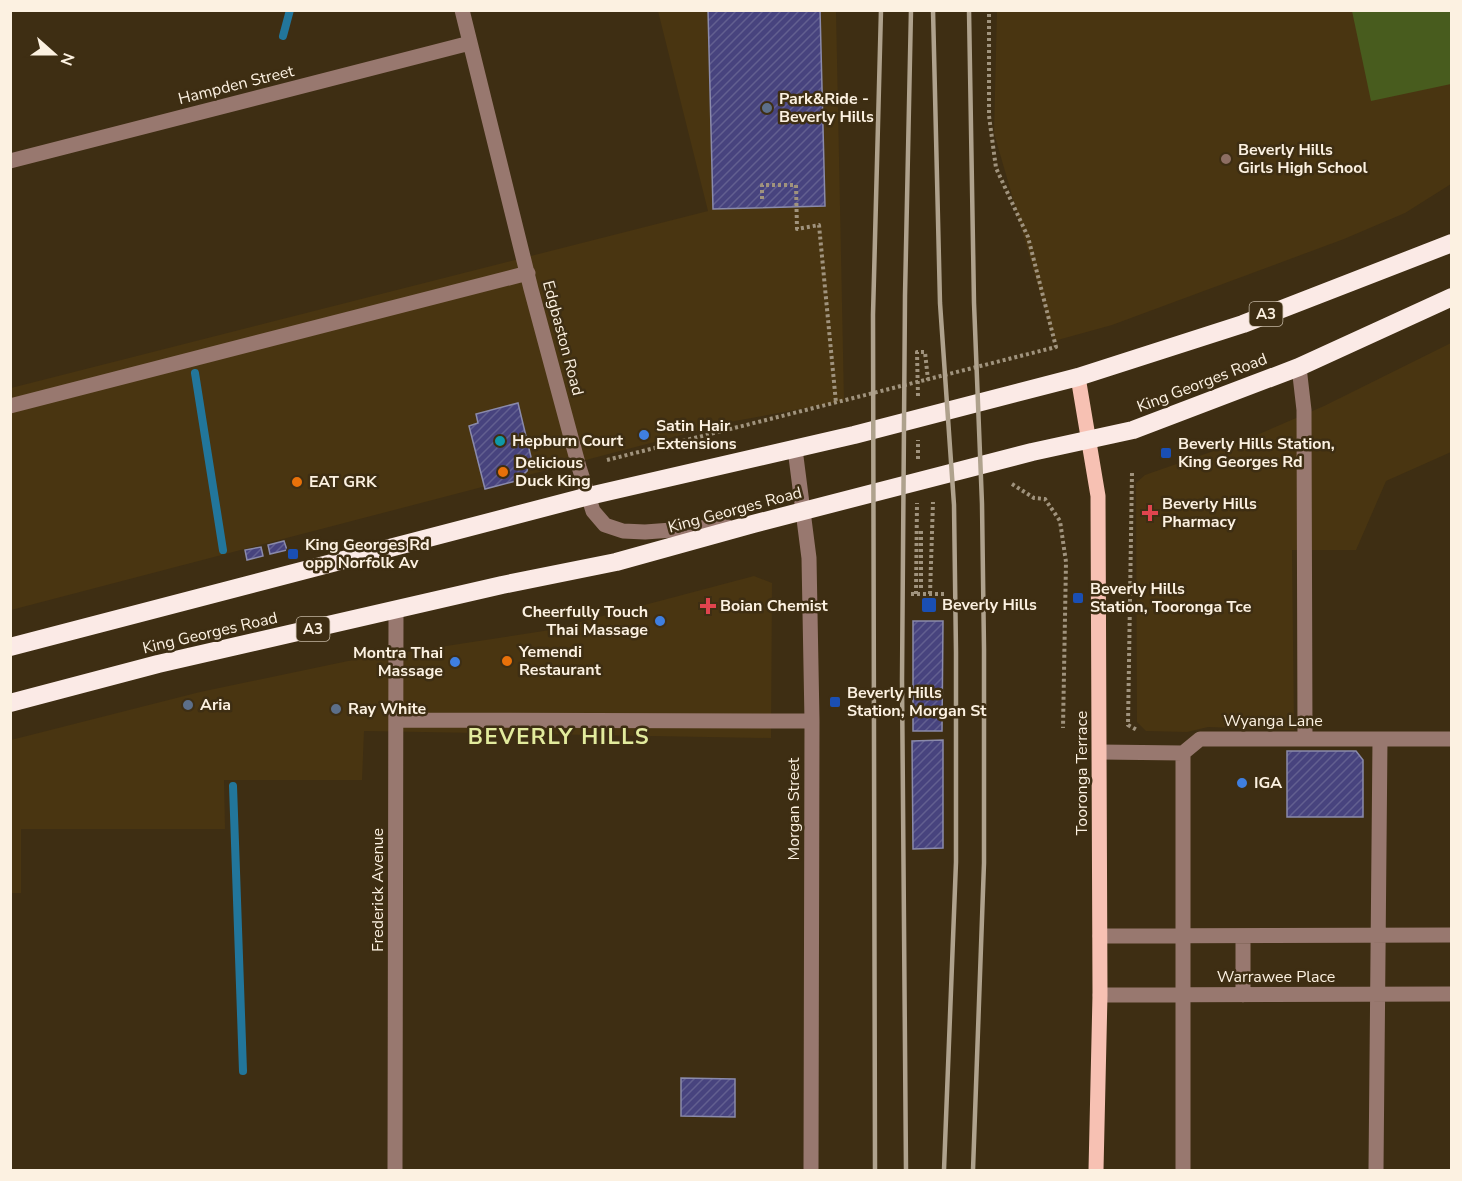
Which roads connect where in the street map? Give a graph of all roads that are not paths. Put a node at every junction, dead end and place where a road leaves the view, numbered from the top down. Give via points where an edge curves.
1 (462, 10) edge
2 (470, 43) junction
3 (10, 161) edge
4 (1452, 243) edge
5 (528, 273) junction
6 (1452, 297) edge
7 (1299, 367) junction
8 (1078, 377) junction
9 (10, 406) edge
10 (1088, 439) junction
11 (795, 449) junction
12 (589, 496) junction
13 (804, 512) junction
14 (753, 524) junction
15 (396, 610) junction
16 (10, 647) edge
17 (10, 703) edge
18 (396, 720) junction
19 (812, 721) junction
20 (1305, 739) junction
21 (1452, 739) edge
22 (1380, 740) junction
23 (1100, 752) junction
24 (1182, 753) junction
25 (1452, 935) edge
26 (1100, 936) junction
27 (1183, 936) junction
28 (1243, 936) junction
29 (1378, 936) junction
30 (1378, 994) junction
31 (1452, 994) edge
32 (1100, 995) junction
33 (1183, 995) junction
34 (1243, 995) junction
35 (395, 1170) edge
36 (811, 1170) edge
37 (1096, 1170) edge
38 (1183, 1170) edge
39 (1376, 1170) edge

1 - 2 street, Edgbaston Road
2 - 3 street, Hampden Street
2 - 5 street, Edgbaston Road
4 - 8 highway, A3 via 1243,324
5 - 9 street
5 - 12 street, Edgbaston Road
6 - 7 highway, King Georges Road / A3
7 - 10 highway, King Georges Road / A3 via 1133,430
7 - 20 street via 1304,410
8 - 10 main road, Tooronga Terrace
8 - 11 highway, A3
10 - 13 highway, King Georges Road / A3
10 - 23 main road, Tooronga Terrace via 1098,496
11 - 12 highway, A3
11 - 13 street, Morgan Street
12 - 14 street, Edgbaston Road via 599,519 623,531
12 - 16 highway, A3
13 - 14 highway, King Georges Road / A3
13 - 19 street, Morgan Street via 809,558
14 - 15 highway, King Georges Road / A3 via 616,562
15 - 17 highway, King Georges Road / A3 via 158,664
15 - 18 street, Frederick Avenue
18 - 19 street
18 - 35 street, Frederick Avenue
19 - 36 street, Morgan Street
20 - 22 street, Wyanga Lane
20 - 24 street, Wyanga Lane via 1200,739
21 - 22 street, Wyanga Lane
22 - 29 street
23 - 24 street, Wyanga Lane
23 - 26 main road, Tooronga Terrace
24 - 27 street
25 - 29 street
26 - 27 street
26 - 32 main road, Tooronga Terrace
27 - 28 street
27 - 33 street
28 - 29 street
28 - 34 street
29 - 30 street
30 - 31 street, Warrawee Place
30 - 34 street, Warrawee Place
30 - 39 street
32 - 33 street, Warrawee Place
32 - 37 main road, Tooronga Terrace
33 - 34 street, Warrawee Place
33 - 38 street

